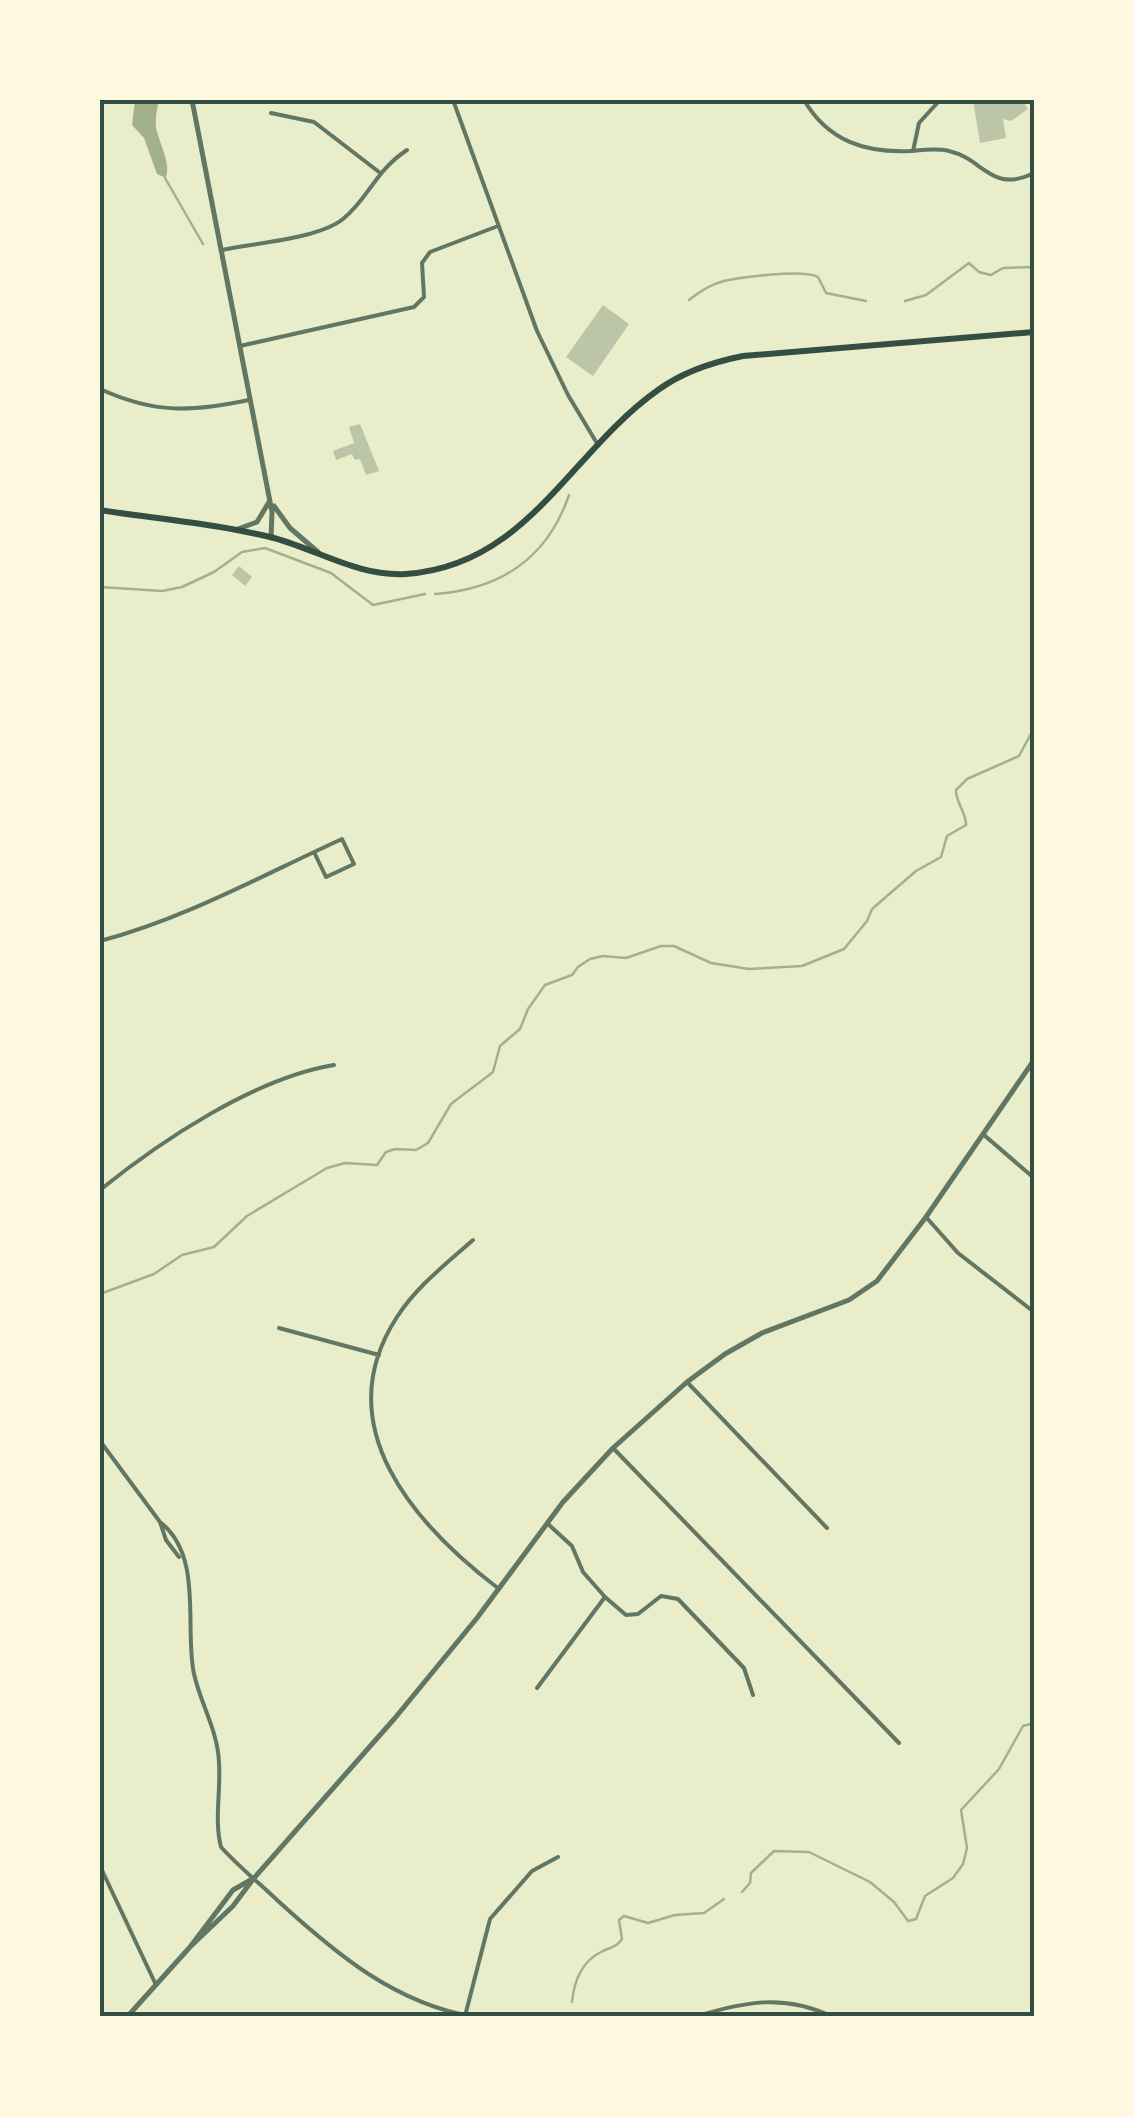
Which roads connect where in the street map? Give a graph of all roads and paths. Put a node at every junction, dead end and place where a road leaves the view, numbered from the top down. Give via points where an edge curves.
1 (192, 100) edge
2 (452, 100) edge
3 (804, 100) edge
4 (940, 100) edge
5 (270, 114) dead end
6 (407, 150) dead end
7 (914, 151) junction
8 (379, 172) junction
9 (1034, 173) edge
10 (498, 226) junction
11 (222, 250) junction
12 (1034, 332) edge
13 (240, 346) junction
14 (100, 389) edge
15 (249, 400) junction
16 (598, 446) junction
17 (270, 500) junction
18 (100, 510) edge
19 (230, 530) junction
20 (271, 538) junction
21 (334, 560) junction
22 (314, 852) junction
23 (100, 941) edge
24 (1034, 1060) edge
25 (334, 1064) dead end
26 (984, 1135) junction
27 (1034, 1178) edge
28 (100, 1190) edge
29 (926, 1217) junction
30 (472, 1240) dead end
31 (1034, 1312) edge
32 (279, 1328) dead end
33 (378, 1355) junction
34 (687, 1382) junction
35 (100, 1442) edge
36 (613, 1448) junction
37 (548, 1524) junction
38 (827, 1528) dead end
39 (499, 1589) junction
40 (605, 1597) junction
41 (537, 1688) dead end
42 (753, 1696) dead end
43 (899, 1743) dead end
44 (558, 1857) dead end
45 (100, 1866) edge
46 (254, 1878) junction
47 (156, 1984) junction
48 (465, 2016) edge
49 (127, 2017) edge
50 (475, 2017) edge
51 (694, 2017) edge
52 (833, 2017) edge

1 - 11 street
2 - 10 street
3 - 7 street via 840,139 878,151
4 - 7 street via 920,123
5 - 8 street via 314,122
6 - 8 street
7 - 9 street via 957,153 994,178
8 - 11 street via 335,224
10 - 13 street via 430,252 422,263 424,296 414,307
10 - 16 street via 537,332
11 - 13 street
12 - 16 main road via 722,360 659,389
13 - 15 street
14 - 15 street via 176,410
15 - 17 street
16 - 21 main road via 526,520 478,556 427,572 392,574
17 - 19 street via 256,522
17 - 20 street
17 - 21 street via 306,543
18 - 19 main road
19 - 20 main road
20 - 21 main road
22 - 22 street via 326,877 354,864 342,839
22 - 23 street via 189,910
24 - 26 street
25 - 28 street via 294,1072 164,1141
26 - 27 street
26 - 29 street
29 - 31 street via 958,1253
29 - 34 street via 865,1291 744,1342
30 - 33 street via 407,1302
32 - 33 street
33 - 39 street via 374,1423 394,1480 442,1542
34 - 36 street
34 - 38 street
35 - 46 street via 174,1538 191,1598 192,1664 217,1746 219,1842
36 - 37 street
36 - 43 street
37 - 39 street
37 - 40 street via 572,1546 582,1572
39 - 46 street
40 - 41 street
40 - 42 street via 632,1615 661,1596 678,1599 744,1668
44 - 48 street via 532,1871 490,1919
45 - 47 street
46 - 47 street
46 - 48 street via 364,1973
47 - 49 street
48 - 50 street
51 - 52 street via 772,2000

